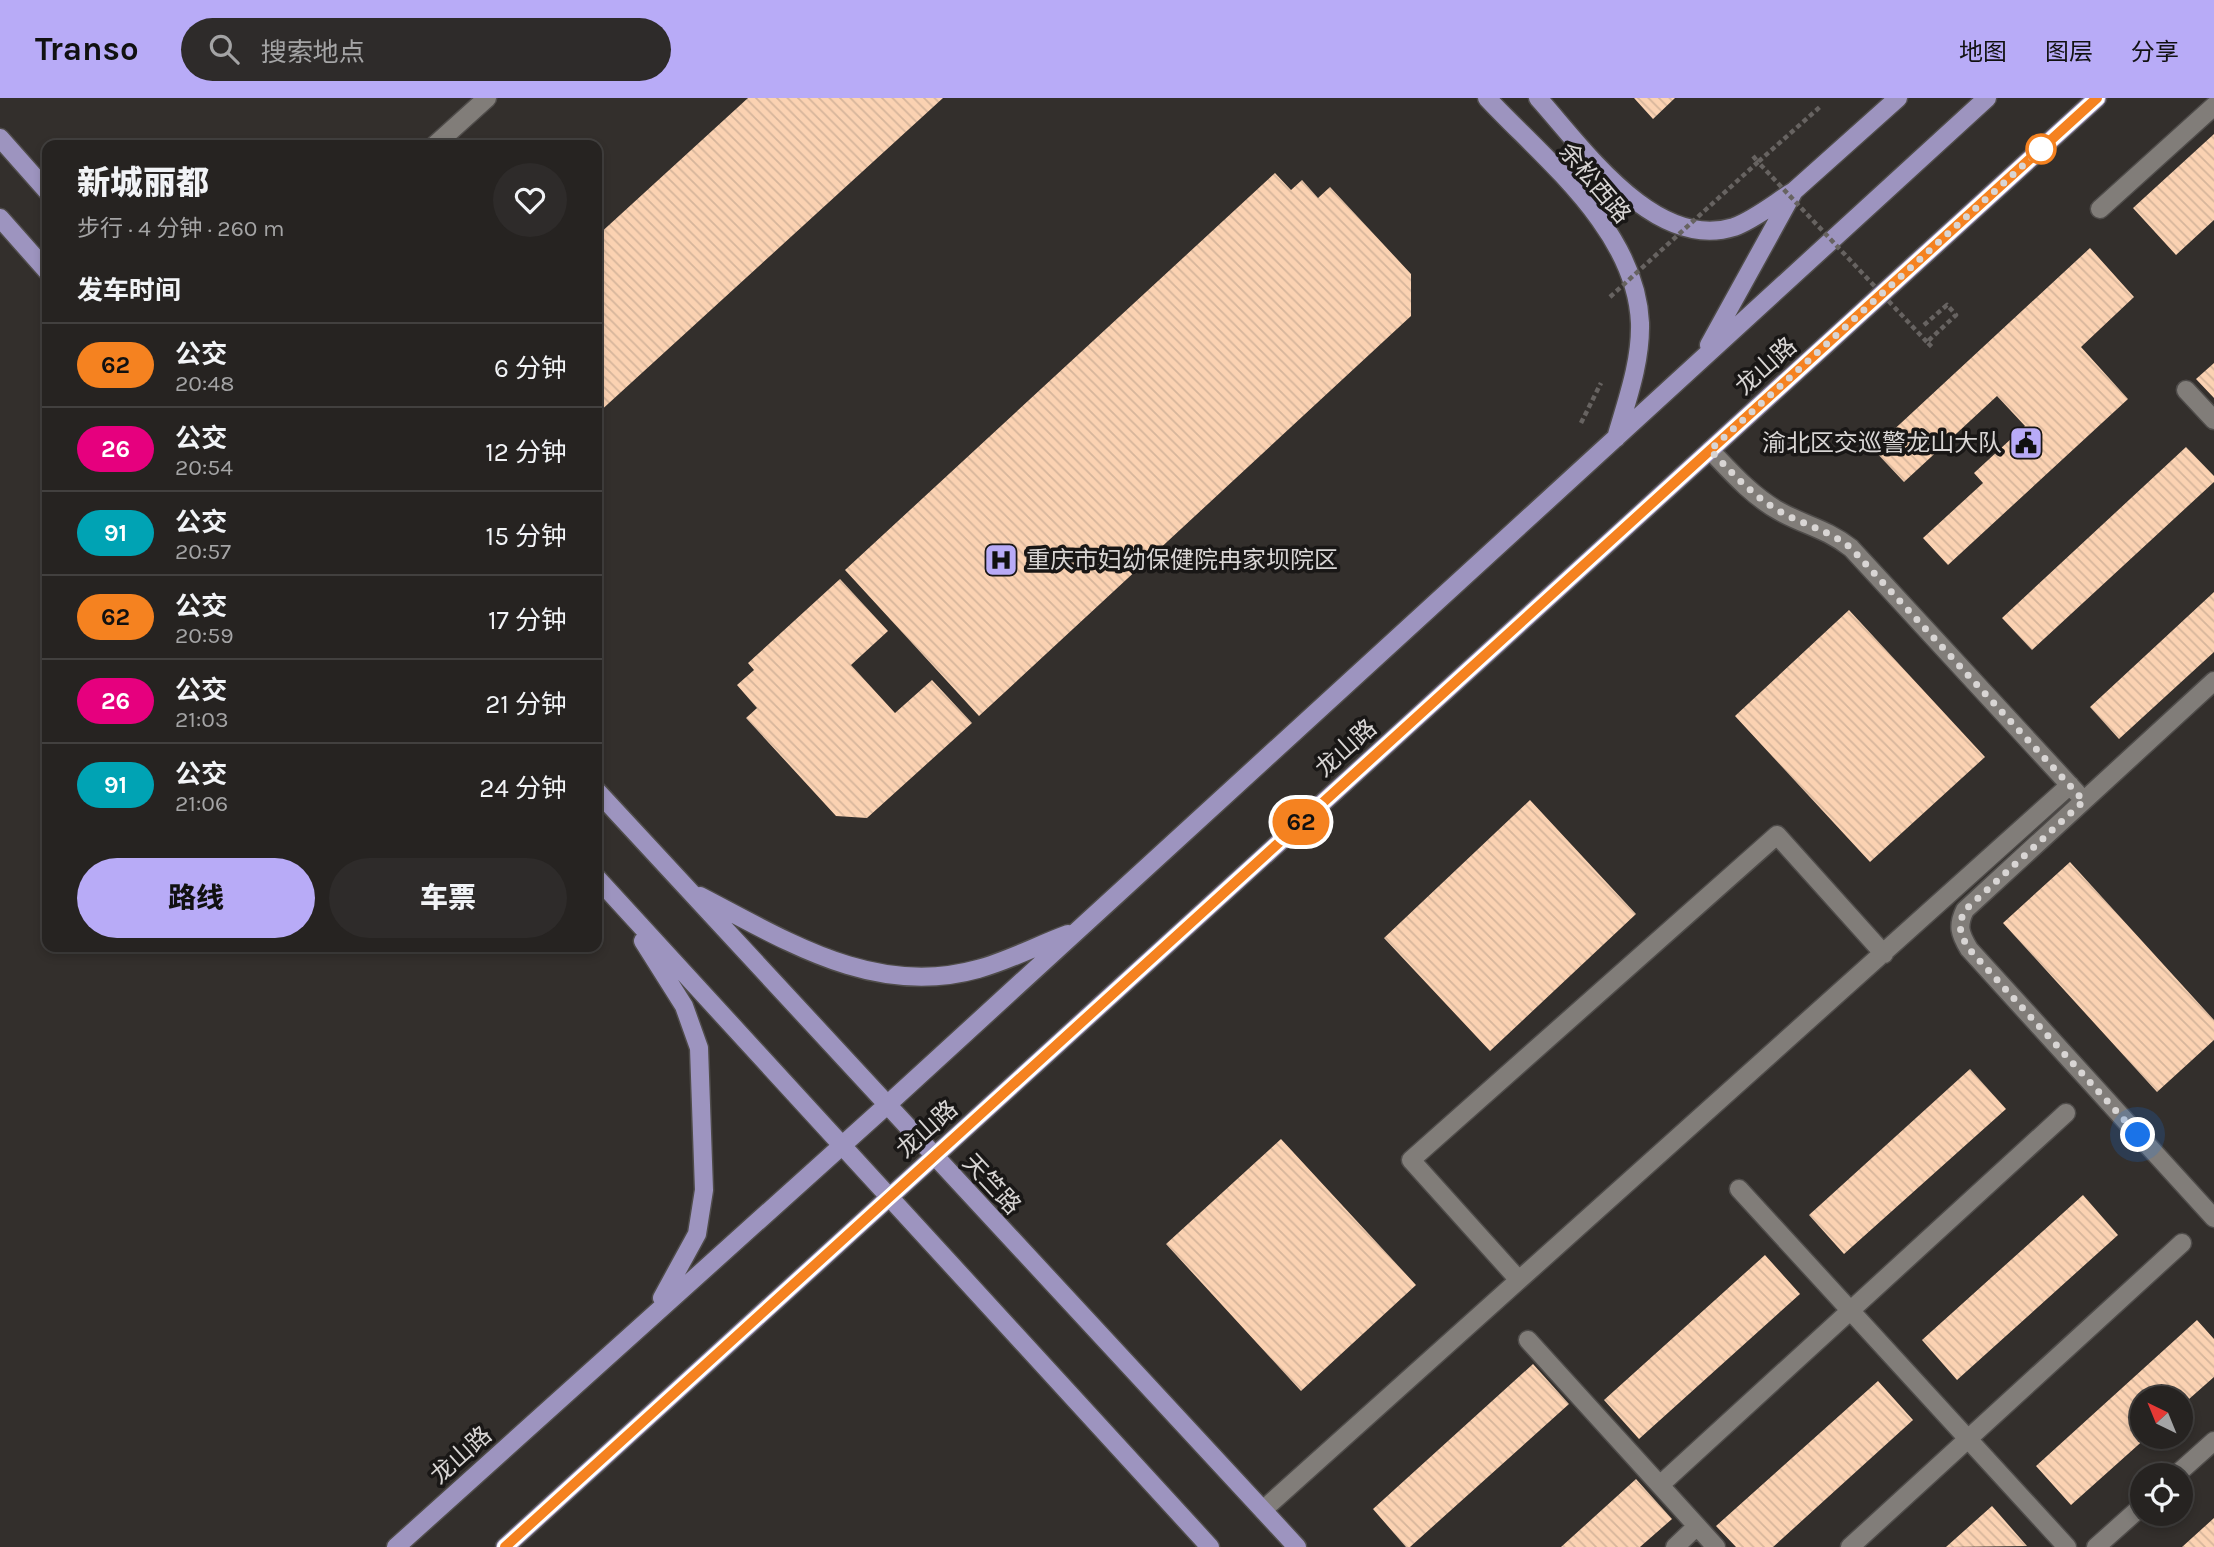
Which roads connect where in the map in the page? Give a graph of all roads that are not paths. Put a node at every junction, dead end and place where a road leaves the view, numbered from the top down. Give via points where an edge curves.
1 (486, 98) edge
2 (1487, 98) edge
3 (1538, 98) edge
4 (1898, 98) edge
5 (1987, 98) edge
6 (2097, 98) edge
7 (2214, 106) edge
8 (0, 138) edge
9 (440, 140) edge
10 (42, 185) edge
11 (1794, 191) junction
12 (2100, 209) dead end
13 (0, 218) edge
14 (42, 265) edge
15 (1701, 359) junction
16 (2186, 390) dead end
17 (2214, 420) edge
18 (1616, 438) junction
19 (1710, 450) junction
20 (2214, 681) edge
21 (2070, 785) junction
22 (602, 796) edge
23 (2084, 801) junction
24 (602, 884) edge
25 (688, 890) junction
26 (614, 897) junction
27 (1078, 930) junction
28 (1884, 954) junction
29 (887, 1105) junction
30 (2066, 1113) dead end
31 (840, 1146) junction
32 (933, 1156) junction
33 (1739, 1189) dead end
34 (887, 1198) junction
35 (2214, 1218) edge
36 (2182, 1243) dead end
37 (1518, 1279) junction
38 (1850, 1310) junction
39 (651, 1317) junction
40 (1528, 1340) dead end
41 (1968, 1439) junction
42 (2214, 1441) edge
43 (2189, 1463) edge
44 (1660, 1485) junction
45 (1263, 1510) junction
46 (2130, 1517) edge
47 (1698, 1527) junction
48 (396, 1547) edge
49 (505, 1547) edge
50 (1210, 1547) edge
51 (1297, 1547) edge
52 (1675, 1547) edge
53 (1716, 1547) edge
54 (1850, 1547) edge
55 (2067, 1547) edge
56 (2096, 1547) edge

1 - 9 street
2 - 18 main road, 余松西路 via 1583,200 1612,238 1631,281 1640,322 1635,373
3 - 11 main road, 余松西路 via 1637,202 1673,224 1702,230 1734,227
4 - 11 main road
5 - 15 main road, 龙山路
6 - 19 main road, 龙山路
7 - 12 street
8 - 10 main road
11 - 15 main road
13 - 14 main road
15 - 18 main road, 龙山路
16 - 17 street
18 - 27 main road, 龙山路
19 - 21 street via 1758,497 1781,512 1829,531 1851,548
19 - 32 main road, 龙山路
20 - 23 street
21 - 23 street
21 - 28 street
22 - 25 main road, 天竺路
23 - 35 street via 1965,910 1959,923 1961,936
24 - 26 main road
25 - 27 main road via 816,956 868,972 918,977 977,970
25 - 29 main road, 天竺路
26 - 31 main road
26 - 39 main road via 684,1006 699,1048 704,1190 697,1234
27 - 29 main road, 龙山路
28 - 37 street
28 - 37 street via 1777,835 1473,1104 1410,1160
29 - 31 main road, 龙山路
29 - 32 main road, 天竺路
30 - 38 street
31 - 34 main road
31 - 39 main road, 龙山路
32 - 34 main road, 龙山路
32 - 45 main road, 天竺路
33 - 38 street
34 - 49 main road, 龙山路
34 - 50 main road
36 - 41 street
37 - 45 street
38 - 41 street
38 - 44 street
39 - 48 main road, 龙山路
40 - 44 street
41 - 54 street
41 - 55 street
42 - 43 street
44 - 47 street
45 - 51 main road, 天竺路
46 - 56 street
47 - 52 street
47 - 53 street

